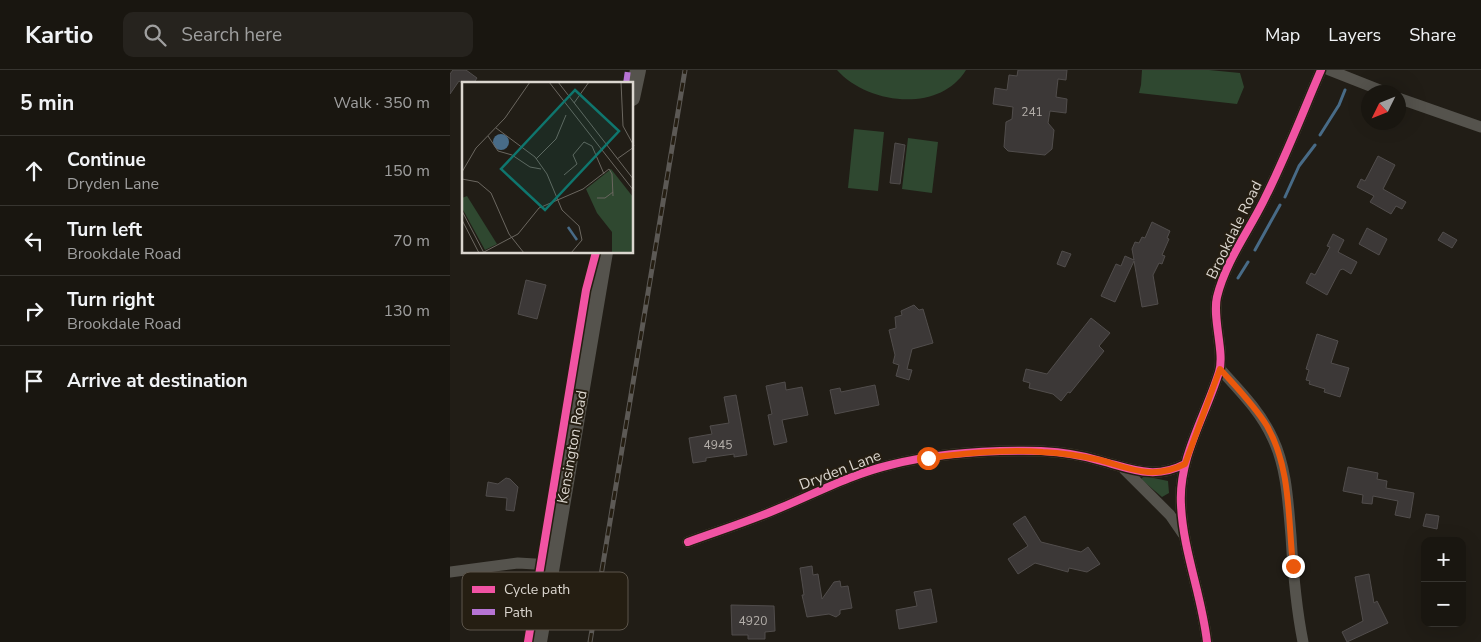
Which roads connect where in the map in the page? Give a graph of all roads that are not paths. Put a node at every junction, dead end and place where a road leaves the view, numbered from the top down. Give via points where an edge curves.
1 (638, 70) edge
2 (1321, 70) edge
3 (1330, 70) edge
4 (1368, 85) edge
5 (634, 89) edge
6 (1406, 101) edge
7 (1481, 128) edge
8 (605, 254) edge
9 (1220, 369) junction
10 (1185, 464) junction
11 (1124, 469) junction
12 (1185, 538) junction
13 (688, 542) dead end
14 (552, 565) junction
15 (450, 572) edge
16 (551, 572) edge
17 (1207, 642) edge
18 (1303, 642) edge

1 - 5 street
2 - 9 street, Brookdale Road via 1268,193 1226,272 1217,298
3 - 4 street
6 - 7 street
8 - 14 street, Kensington Road
9 - 10 street, Brookdale Road
9 - 18 street via 1255,408 1279,453 1288,493 1292,558
10 - 11 street, Dryden Lane via 1163,472
10 - 12 street, Brookdale Road via 1181,505
11 - 12 street, Dryden Lane via 1170,515
11 - 13 street, Dryden Lane via 1100,460 1041,451 916,460 888,465 847,479 751,520
12 - 17 street, Brookdale Road via 1205,618
14 - 15 street via 518,563
14 - 16 street, Kensington Road

